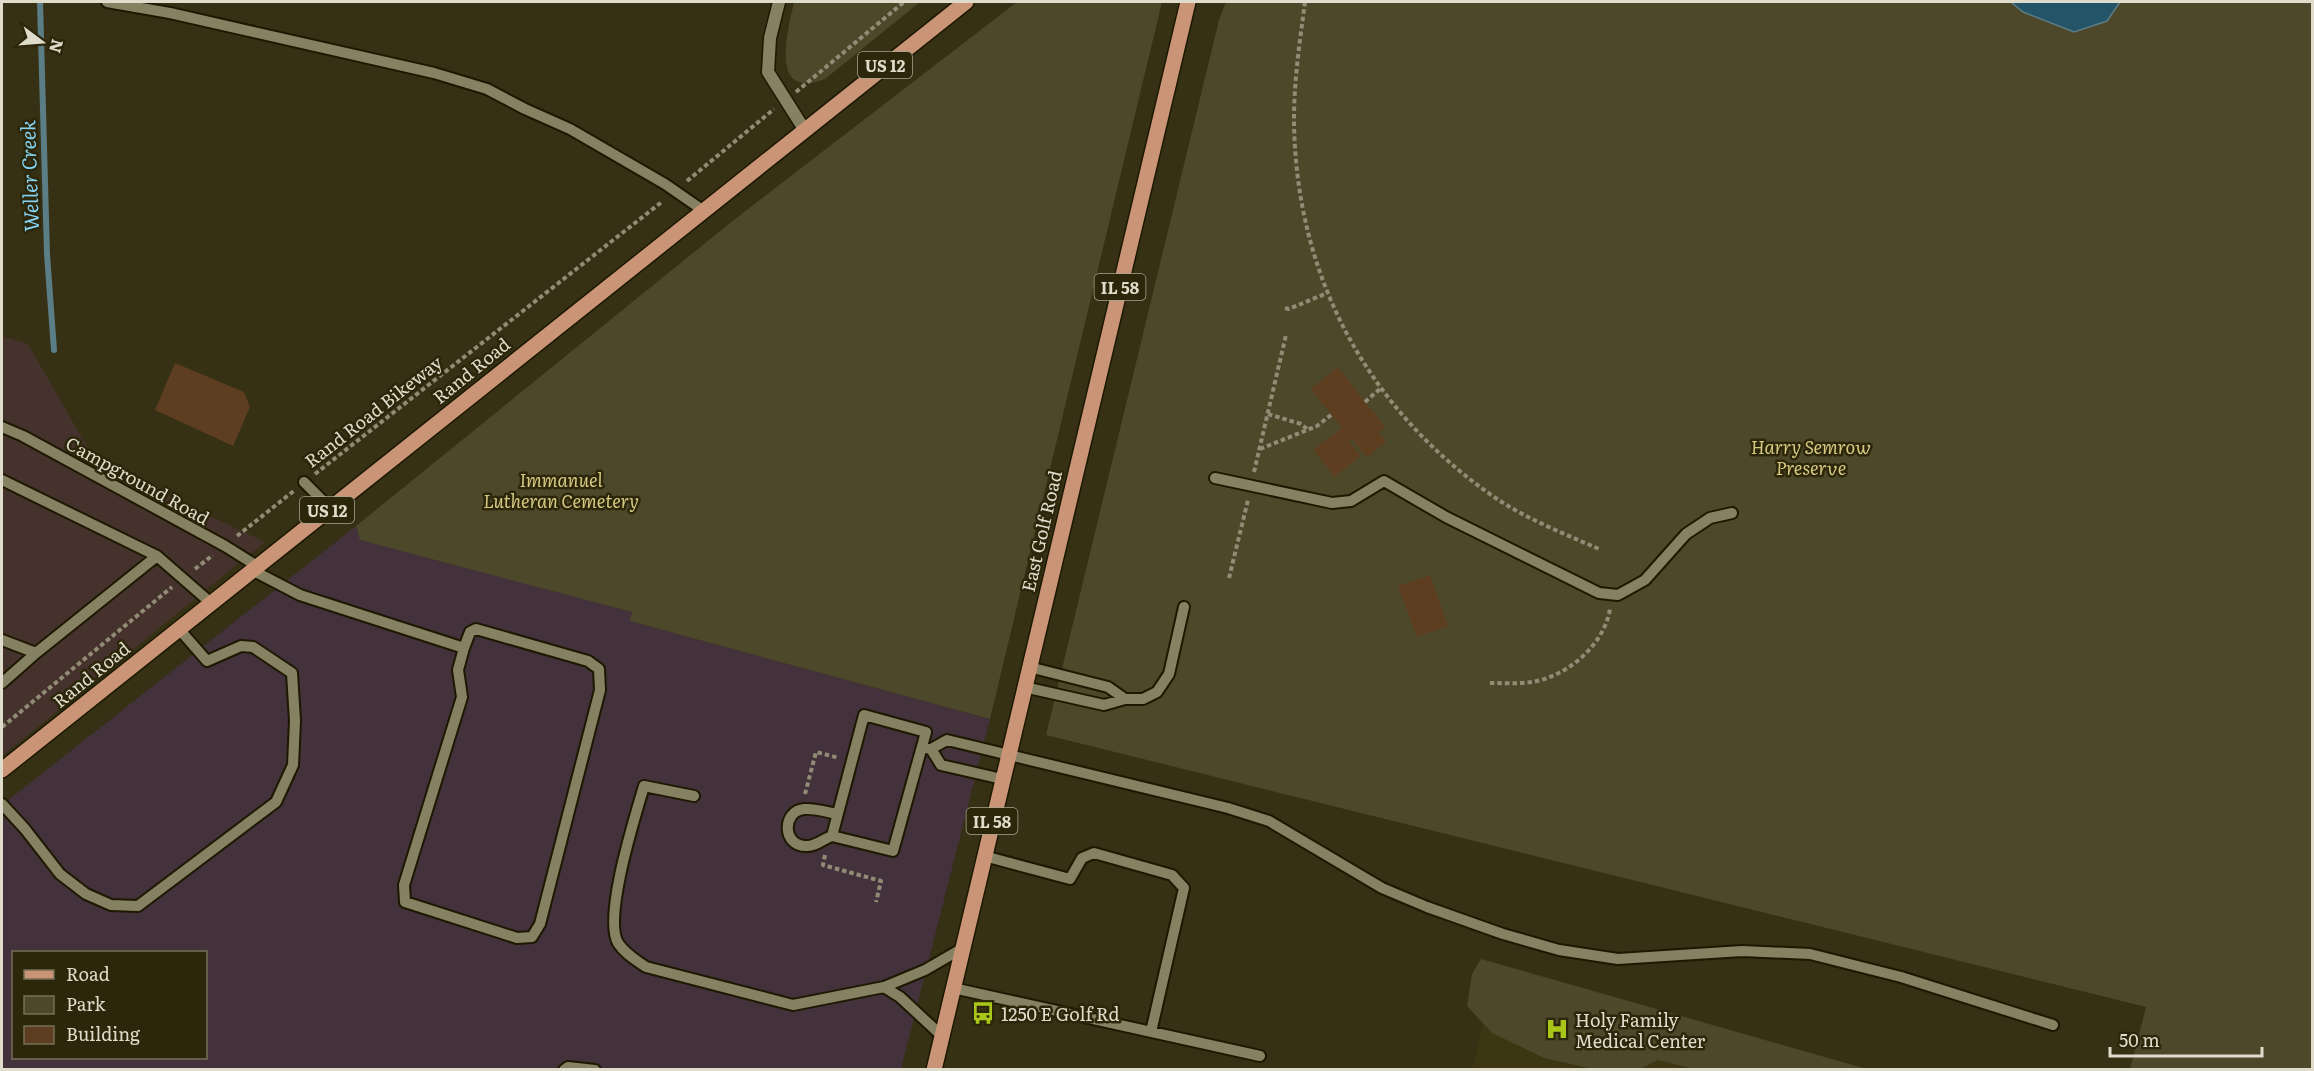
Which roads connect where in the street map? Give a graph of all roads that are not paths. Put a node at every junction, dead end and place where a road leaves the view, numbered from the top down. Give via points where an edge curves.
1 (109, 2) edge
2 (779, 2) edge
3 (966, 2) edge
4 (1188, 2) edge
5 (804, 129) junction
6 (704, 211) junction
7 (2, 427) edge
8 (1215, 478) dead end
9 (2, 480) edge
10 (304, 482) road end
11 (330, 508) junction
12 (1732, 513) dead end
13 (157, 556) junction
14 (254, 568) junction
15 (211, 603) junction
16 (1184, 607) dead end
17 (178, 629) junction
18 (2, 640) edge
19 (464, 648) junction
20 (36, 653) junction
21 (1029, 667) junction
22 (2, 683) edge
23 (1024, 687) junction
24 (1125, 699) junction
25 (927, 748) junction
26 (1008, 753) junction
27 (2, 770) edge
28 (1002, 779) junction
29 (694, 796) dead end
30 (2, 804) edge
31 (837, 814) junction
32 (832, 836) junction
33 (984, 856) junction
34 (963, 948) junction
35 (884, 987) junction
36 (953, 988) junction
37 (2053, 1025) dead end
38 (1151, 1032) junction
39 (942, 1036) junction
40 (1260, 1056) dead end
41 (564, 1070) edge
42 (595, 1070) edge
43 (934, 1070) edge

1 - 6 lane via 487,88 570,129
2 - 5 street via 770,38 768,72
3 - 5 main road, Rand Road / US 12
4 - 21 main road, East Golf Road / IL 58
5 - 6 main road, Rand Road / US 12
6 - 11 main road, Rand Road / US 12
7 - 14 lane, Campground Road via 225,546
8 - 12 lane via 1332,503 1351,501 1384,481 1560,576 1599,593 1618,595 1645,580 1686,534 1710,518
9 - 13 lane
10 - 11 lane
11 - 14 main road, Rand Road / US 12
13 - 15 lane
13 - 20 lane
14 - 15 main road, Rand Road / US 12
14 - 19 lane, Campground Road via 300,595
15 - 17 main road, Rand Road / US 12
16 - 24 lane via 1169,674 1157,692 1143,699
17 - 27 main road, Rand Road / US 12
17 - 30 lane via 207,661 241,646 253,647 292,673 292,765 276,802 138,906 111,905 86,894 60,874
18 - 20 lane
19 - 19 lane via 458,670 462,697 404,885 405,902 517,938 532,937 540,924 600,690 599,669 588,661 476,629 470,632
20 - 22 lane
21 - 23 main road, East Golf Road / IL 58
21 - 24 lane via 1108,687
23 - 24 lane via 1104,705
23 - 26 main road, East Golf Road / IL 58
25 - 26 lane via 947,740
25 - 28 lane via 941,765
25 - 31 lane via 926,732 864,715
25 - 32 lane via 892,851
26 - 28 main road, East Golf Road / IL 58
26 - 37 lane via 1269,821 1382,888 1503,934 1559,950 1618,959 1742,951 1810,954 1901,977
28 - 33 main road, East Golf Road / IL 58
29 - 35 lane via 644,786 615,904 614,929 618,943 628,955 646,967 793,1005
31 - 32 lane
31 - 32 lane via 803,809 791,816 788,823 790,837 801,846
33 - 34 main road, East Golf Road / IL 58
33 - 38 lane via 1070,879 1082,858 1094,853 1172,875 1184,888
34 - 35 lane
34 - 36 main road, East Golf Road / IL 58
35 - 39 lane
36 - 38 lane
36 - 39 main road, East Golf Road / IL 58
38 - 40 lane
39 - 43 main road, East Golf Road / IL 58
41 - 42 lane

